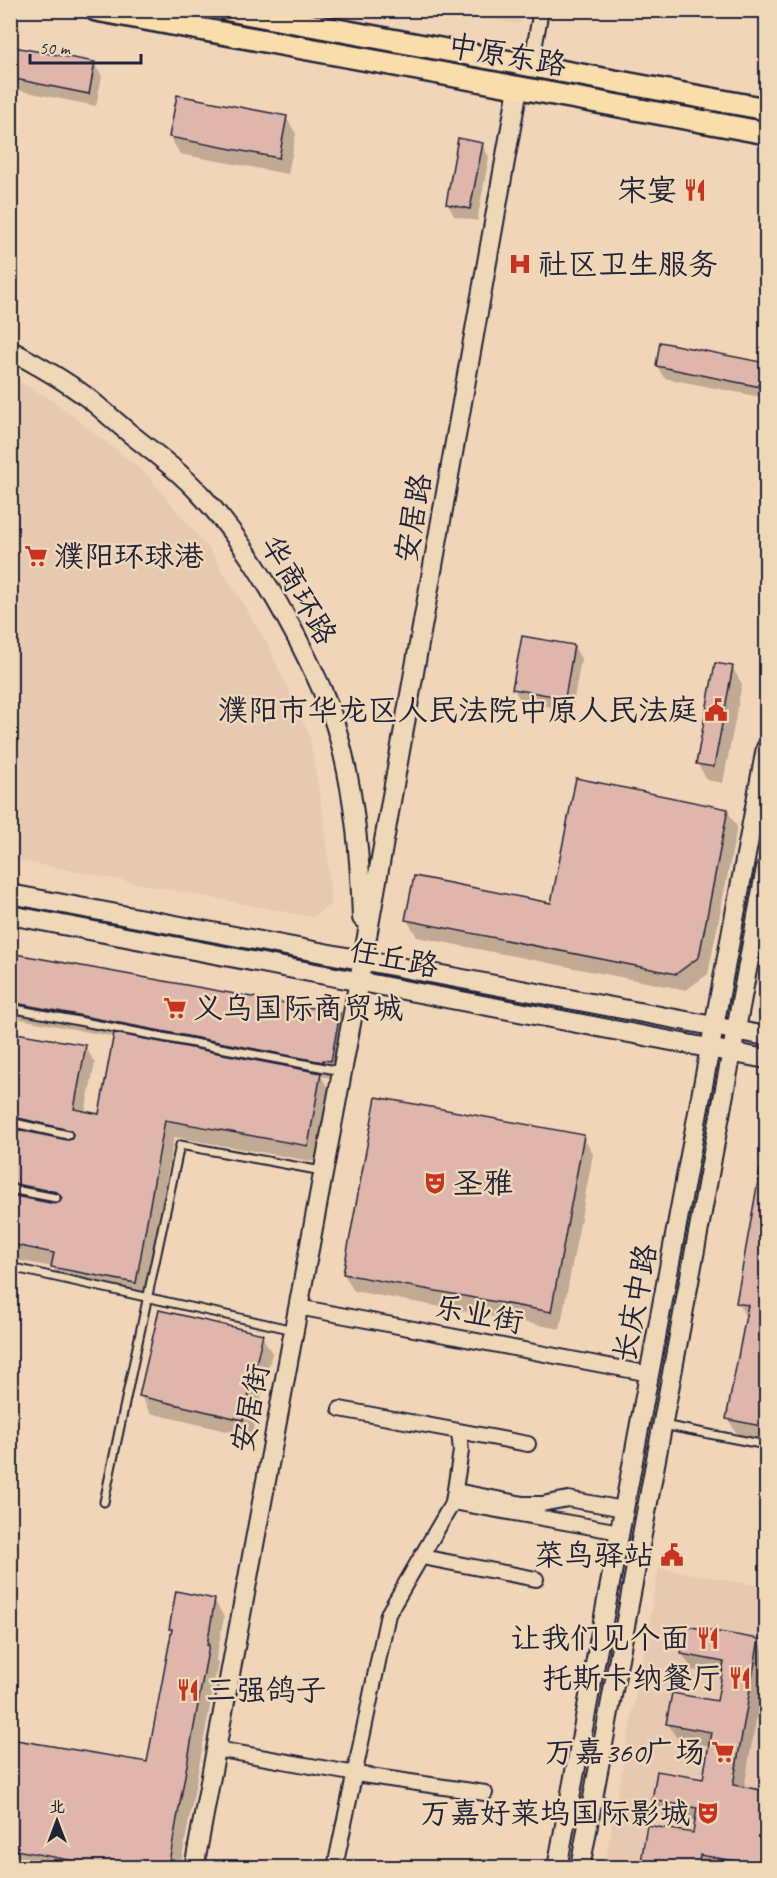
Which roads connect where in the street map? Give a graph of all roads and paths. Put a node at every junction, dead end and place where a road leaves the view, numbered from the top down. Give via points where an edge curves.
1 (96, 10) edge
2 (229, 10) edge
3 (541, 10) edge
4 (531, 66) junction
5 (519, 88) junction
6 (766, 109) edge
7 (766, 133) edge
8 (10, 350) edge
9 (766, 748) edge
10 (766, 868) edge
11 (10, 894) edge
12 (10, 915) edge
13 (363, 959) junction
14 (359, 980) junction
15 (10, 1008) edge
16 (715, 1027) junction
17 (737, 1031) junction
18 (766, 1036) edge
19 (711, 1048) junction
20 (733, 1053) junction
21 (766, 1059) edge
22 (342, 1071) junction
23 (10, 1122) edge
24 (68, 1134) dead end
25 (323, 1171) junction
26 (10, 1189) edge
27 (56, 1198) dead end
28 (10, 1267) edge
29 (148, 1298) junction
30 (298, 1308) junction
31 (294, 1330) junction
32 (650, 1374) junction
33 (340, 1409) dead end
34 (663, 1425) junction
35 (459, 1431) junction
36 (528, 1444) dead end
37 (766, 1445) edge
38 (455, 1496) junction
39 (104, 1502) dead end
40 (624, 1509) junction
41 (620, 1532) junction
42 (422, 1557) junction
43 (536, 1579) dead end
44 (216, 1749) junction
45 (356, 1774) junction
46 (485, 1793) dead end
47 (335, 1867) edge
48 (194, 1868) edge
49 (557, 1868) edge
50 (580, 1868) edge

1 - 5 main road, 中原东路
2 - 4 main road, 中原东路
3 - 4 street
4 - 6 main road, 中原东路
5 - 7 main road, 中原东路
5 - 13 street, 安居路
8 - 13 street, 华商环路 via 88,398 178,473 207,502 264,577 306,656 339,736 349,776 360,861
9 - 16 street, 长庆中路
10 - 17 street, 长庆中路
11 - 13 street, 任丘路
12 - 14 street, 任丘路
13 - 14 street, 安居街
13 - 16 street, 任丘路
14 - 19 street, 任丘路
14 - 22 street, 安居街
15 - 22 lane
16 - 17 street, 任丘路
16 - 19 street, 长庆中路
17 - 18 street, 任丘路
17 - 20 street, 长庆中路
19 - 20 street, 任丘路
19 - 32 street, 长庆中路
20 - 21 street, 任丘路
20 - 34 street, 长庆中路
22 - 25 street, 安居街
23 - 24 lane
25 - 29 lane via 180,1145
25 - 30 street, 安居街
26 - 27 lane
28 - 29 lane
29 - 31 lane
29 - 39 lane
30 - 31 street, 安居街
30 - 32 street, 乐业街
31 - 44 street, 安居街
32 - 40 street, 长庆中路
33 - 35 street
34 - 37 lane
34 - 50 street, 长庆中路
35 - 36 street
35 - 38 street via 461,1451
38 - 40 street via 523,1504 568,1499
38 - 41 street
38 - 42 street
40 - 41 street, 长庆中路
41 - 49 street, 长庆中路
42 - 43 street
42 - 45 street via 388,1614
44 - 45 street
44 - 48 street, 安居街
45 - 46 street
45 - 47 street

